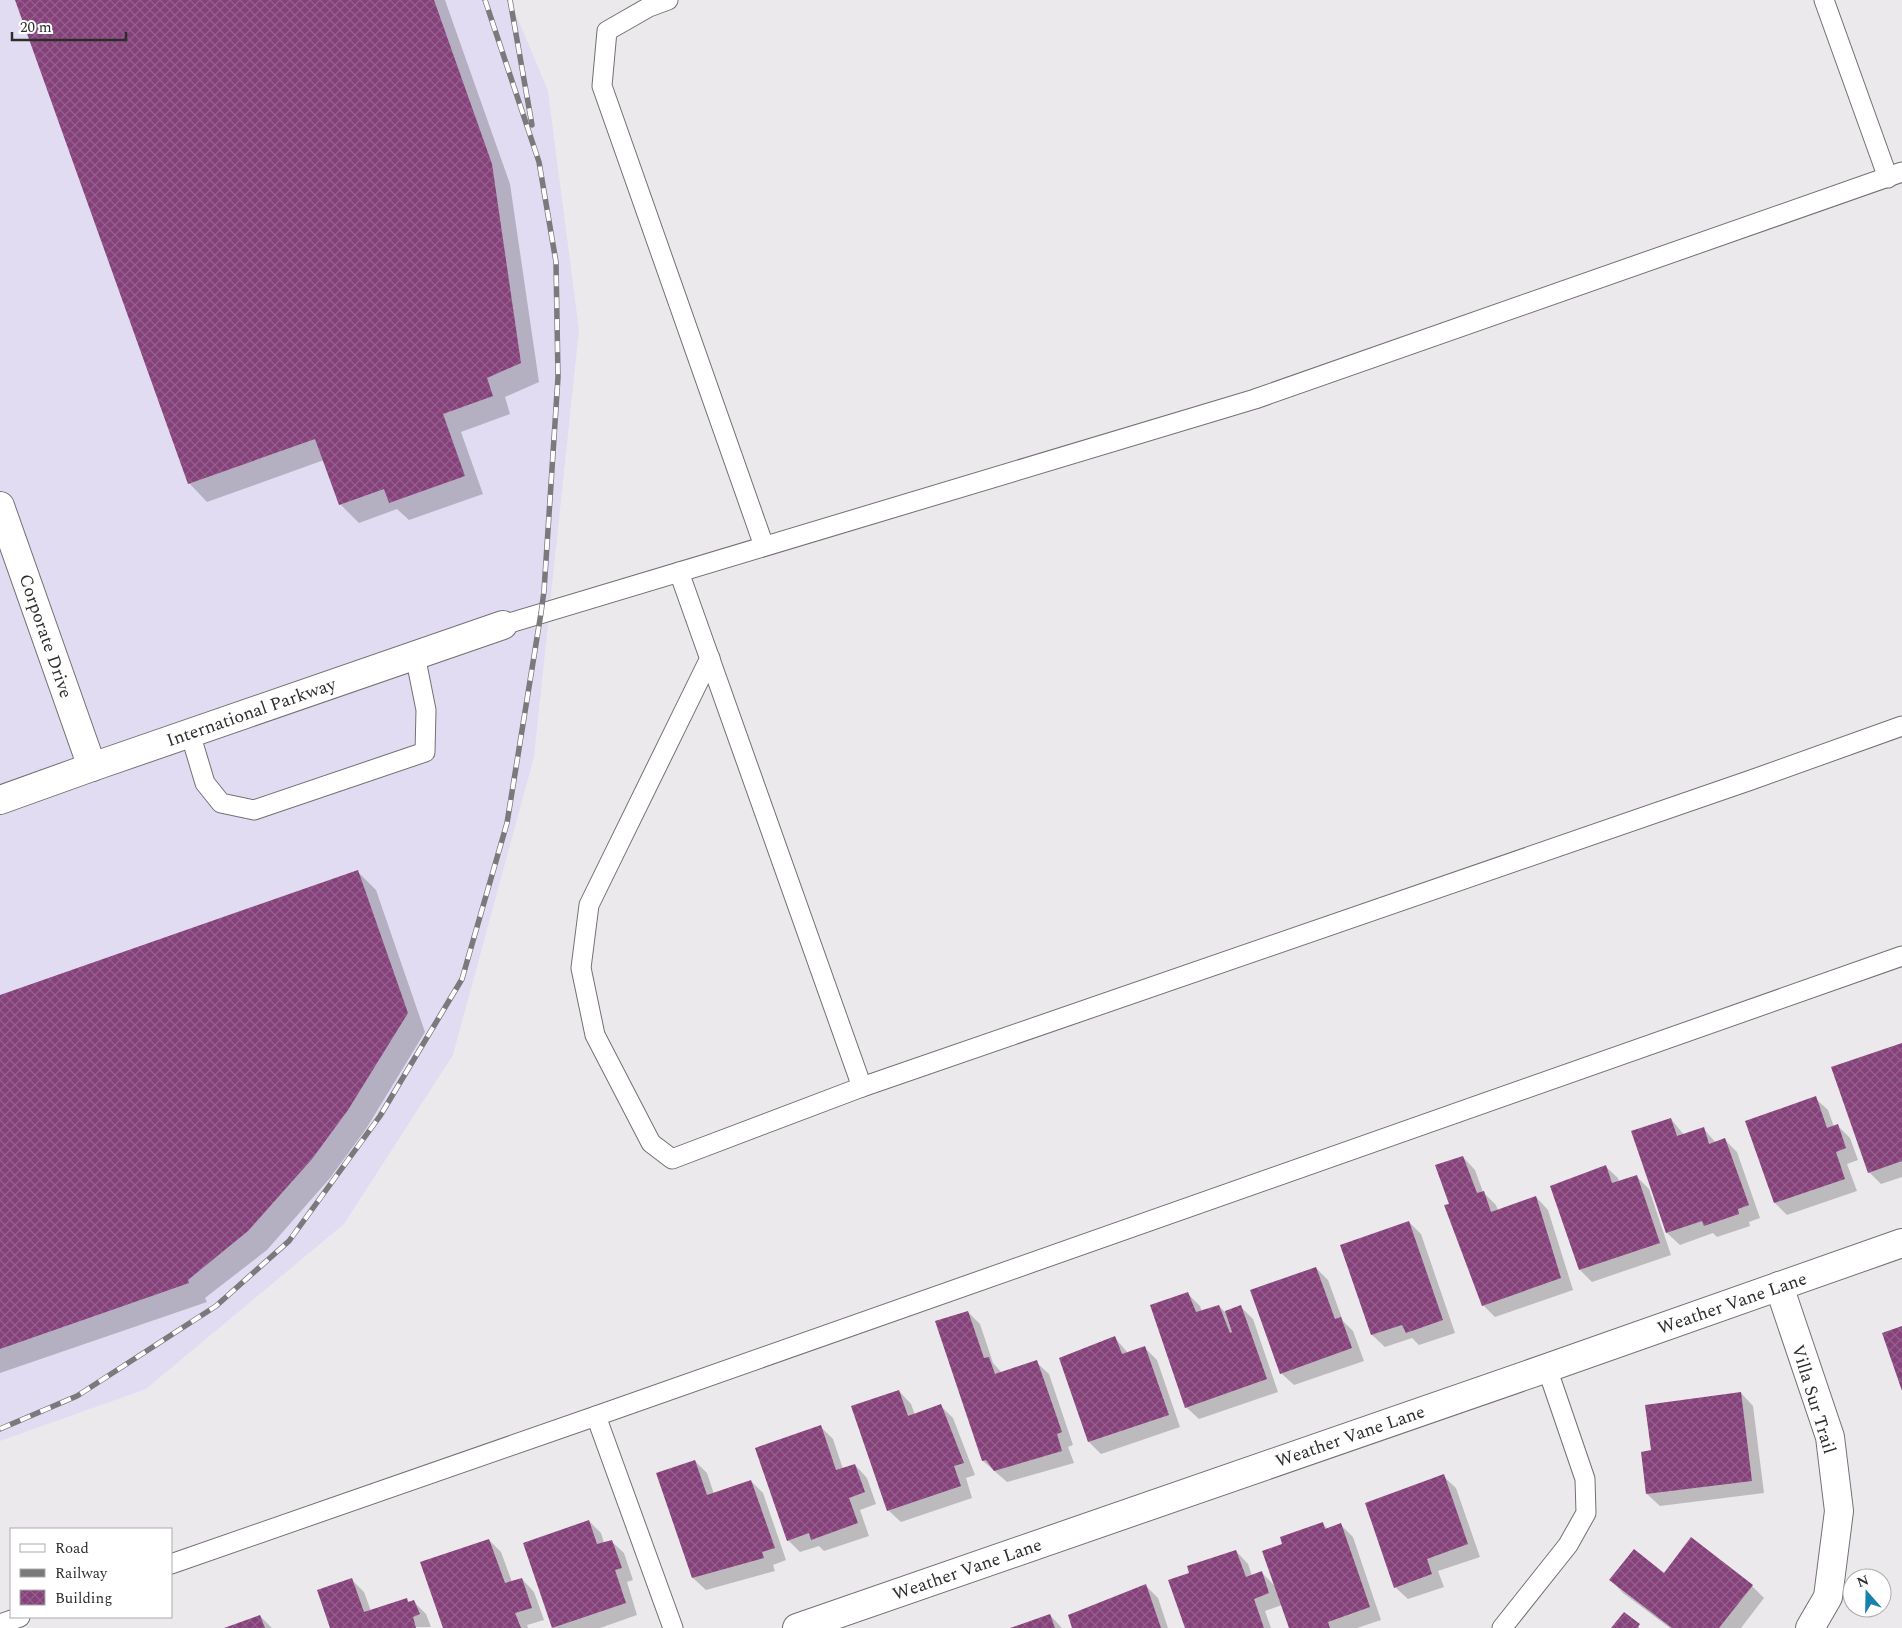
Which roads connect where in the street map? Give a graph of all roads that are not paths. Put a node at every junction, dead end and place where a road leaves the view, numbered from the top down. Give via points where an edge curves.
1 (668, 0) edge
2 (1824, 0) edge
3 (1895, 175) edge
4 (0, 506) edge
5 (764, 546) junction
6 (679, 572) junction
7 (503, 625) joint
8 (415, 655) junction
9 (710, 658) junction
10 (1902, 726) edge
11 (190, 733) junction
12 (92, 767) junction
13 (0, 800) edge
14 (1902, 956) edge
15 (862, 1087) junction
16 (1902, 1242) edge
17 (1779, 1286) junction
18 (1547, 1368) junction
19 (596, 1416) junction
20 (172, 1564) edge
21 (17, 1618) edge
22 (0, 1624) edge
23 (672, 1628) edge
24 (797, 1628) edge
25 (1502, 1628) edge
26 (1810, 1628) edge

1 - 5 lane via 607,31 602,86
2 - 3 lane
3 - 5 lane via 1256,399
4 - 12 street, Corporate Drive
5 - 6 lane
6 - 7 lane
6 - 9 lane
7 - 8 street, International Parkway
8 - 11 street, International Parkway
8 - 11 lane via 426,710 425,752 254,810 221,803 205,783
9 - 15 lane
9 - 15 lane via 589,905 581,968 596,1035 651,1143 672,1159
10 - 15 lane
11 - 12 street, International Parkway
12 - 13 street, International Parkway
14 - 19 lane
16 - 17 street, Weather Vane Lane
17 - 18 street, Weather Vane Lane
17 - 26 street, Villa Sur Trail via 1830,1437 1839,1511 1828,1597
18 - 24 street, Weather Vane Lane
18 - 25 lane via 1585,1478 1586,1513 1568,1545
19 - 20 lane
19 - 23 lane
21 - 22 lane

